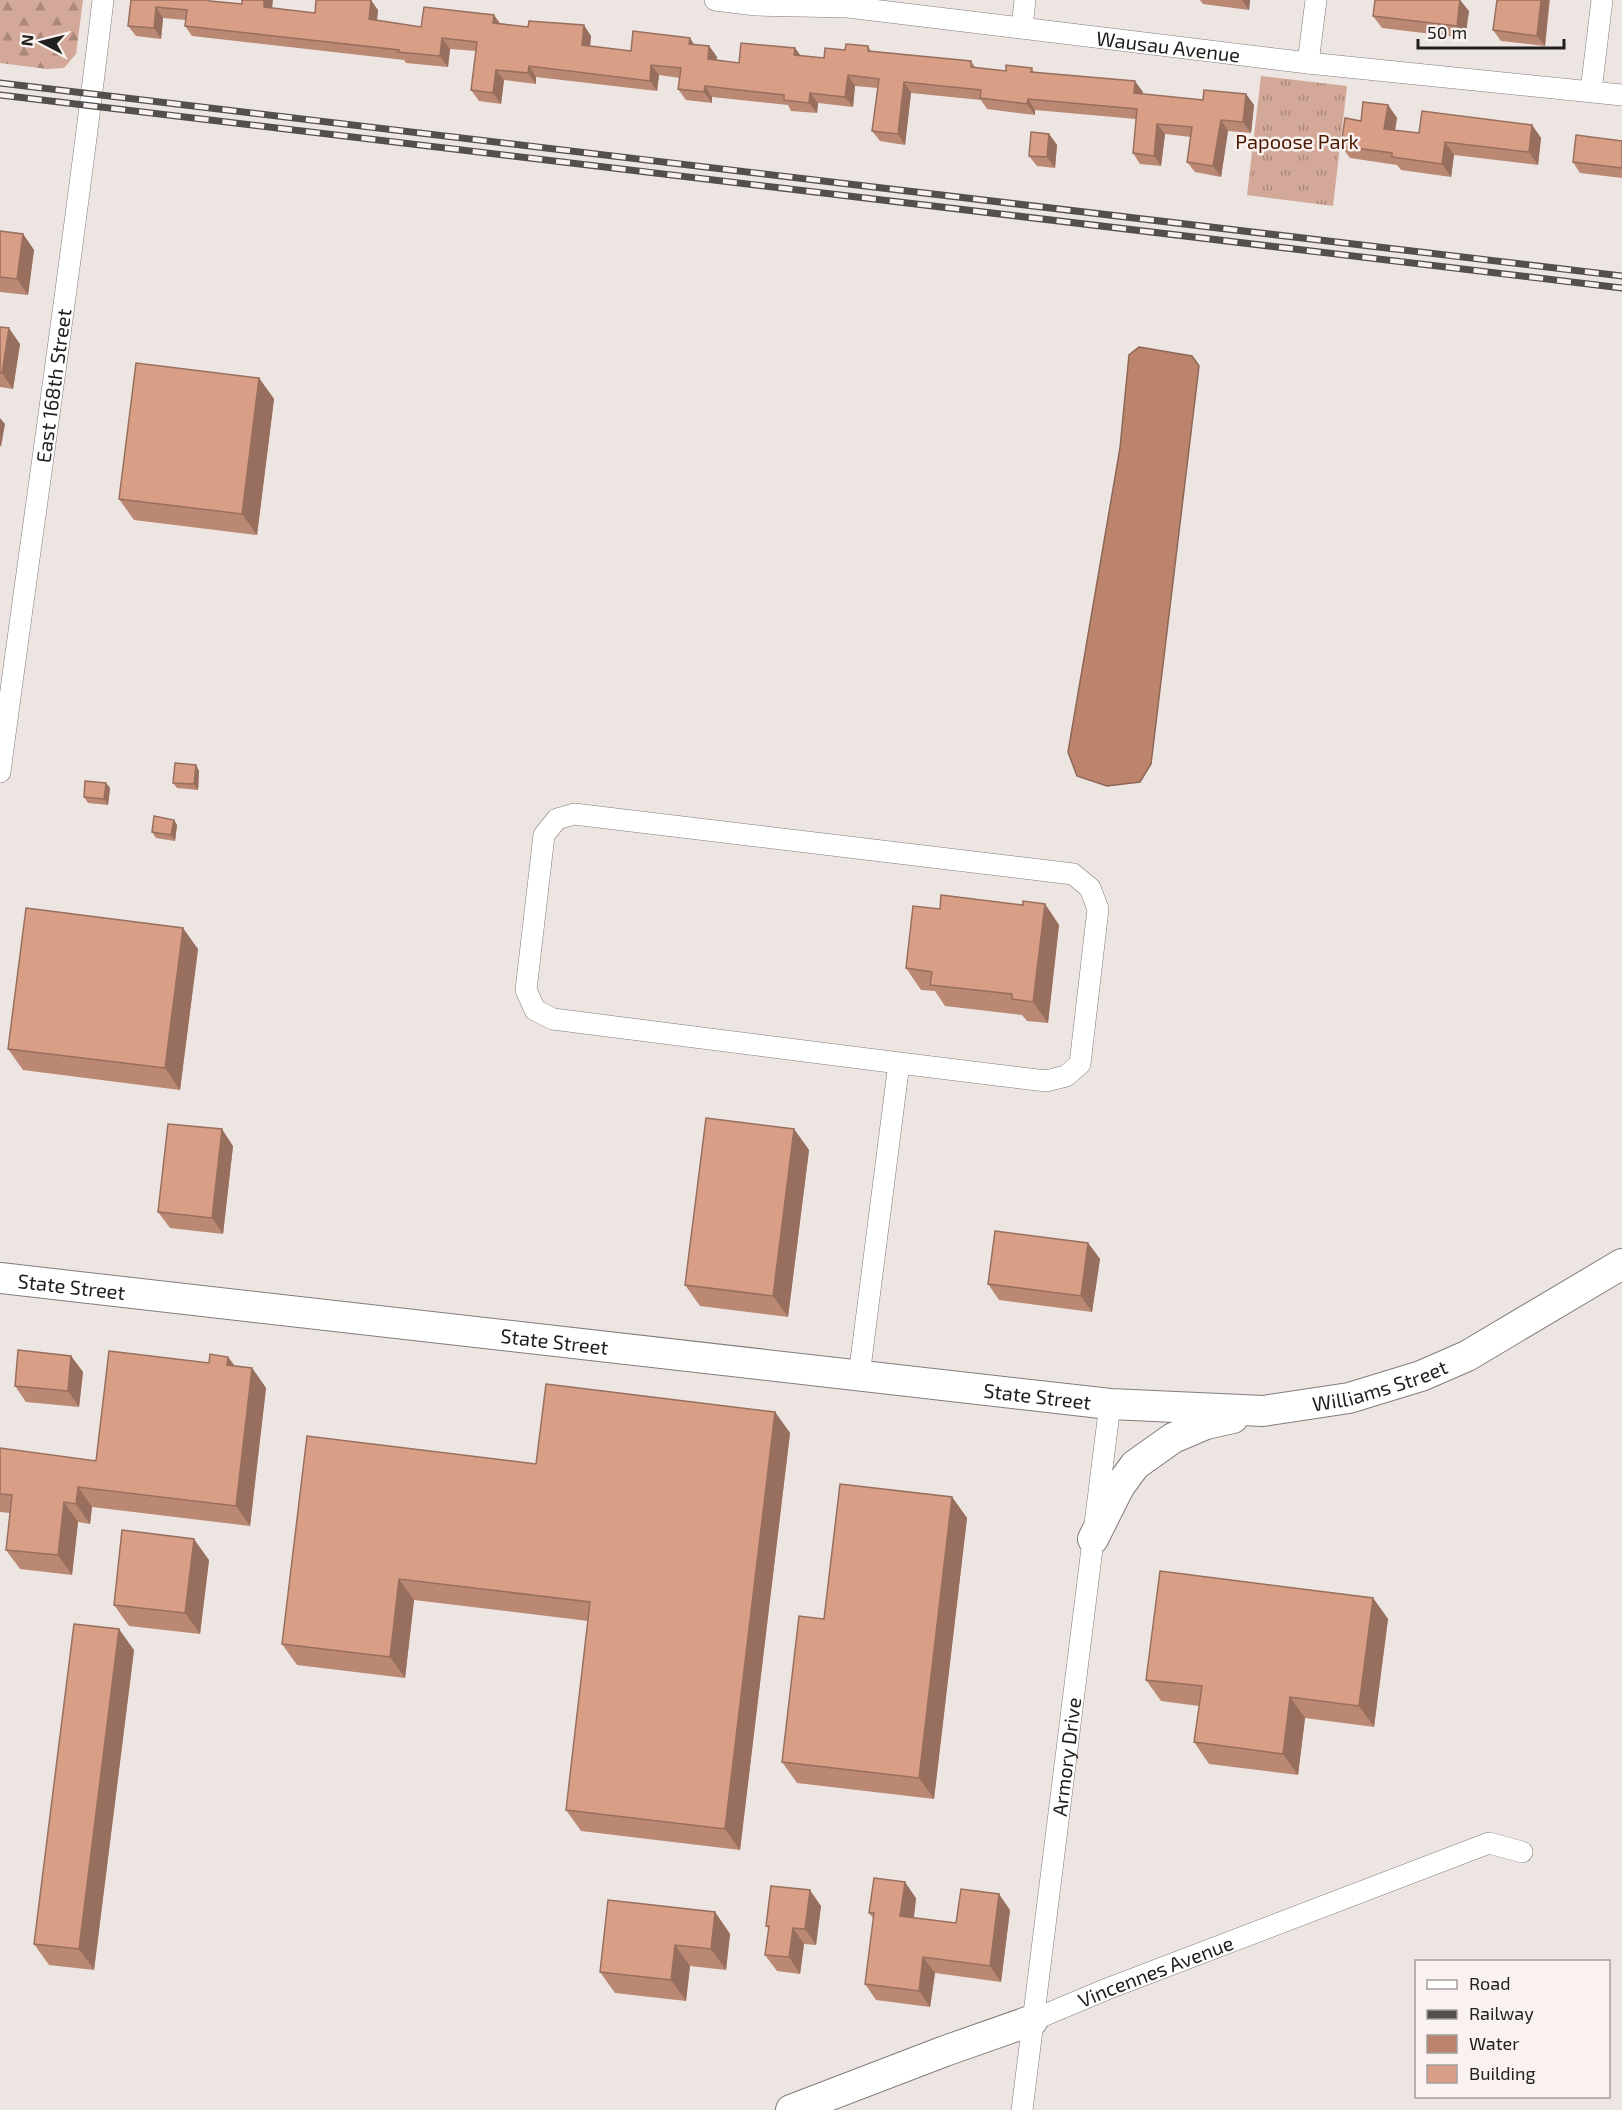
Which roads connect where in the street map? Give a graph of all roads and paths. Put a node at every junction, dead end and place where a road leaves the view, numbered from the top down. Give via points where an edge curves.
1 (103, 0) edge
2 (716, 0) edge
3 (1025, 0) edge
4 (1316, 0) edge
5 (1602, 0) edge
6 (756, 2) edge
7 (1022, 27) junction
8 (1308, 63) junction
9 (1591, 91) junction
10 (1622, 95) edge
11 (0, 772) edge
12 (899, 1063) junction
13 (1622, 1264) edge
14 (0, 1278) edge
15 (859, 1376) junction
16 (1110, 1404) junction
17 (1263, 1411) junction
18 (1093, 1539) junction
19 (1522, 1852) dead end
20 (1034, 2020) junction
21 (791, 2110) edge
22 (1022, 2110) edge

1 - 11 street, East 168th Street
2 - 6 street, Wausau Avenue
3 - 7 street
4 - 8 street
5 - 9 street
6 - 7 street, Wausau Avenue via 848,7
7 - 8 street, Wausau Avenue
8 - 9 street, Wausau Avenue
9 - 10 street, Wausau Avenue
12 - 12 street via 1046,1081 1066,1076 1080,1064 1098,909 1090,888 1073,874 574,814 557,819 544,835 526,990 535,1010 553,1019
12 - 15 street
13 - 17 street, Williams Street via 1467,1356 1421,1376 1349,1398
14 - 15 street, State Street
15 - 16 street, State Street
16 - 17 street, Williams Street
16 - 18 street, Armory Drive
17 - 18 street via 1206,1424 1173,1438 1136,1466 1119,1487
18 - 20 street, Armory Drive
19 - 20 street, Vincennes Avenue via 1489,1843
20 - 21 street, Vincennes Avenue
20 - 22 street, Armory Drive

